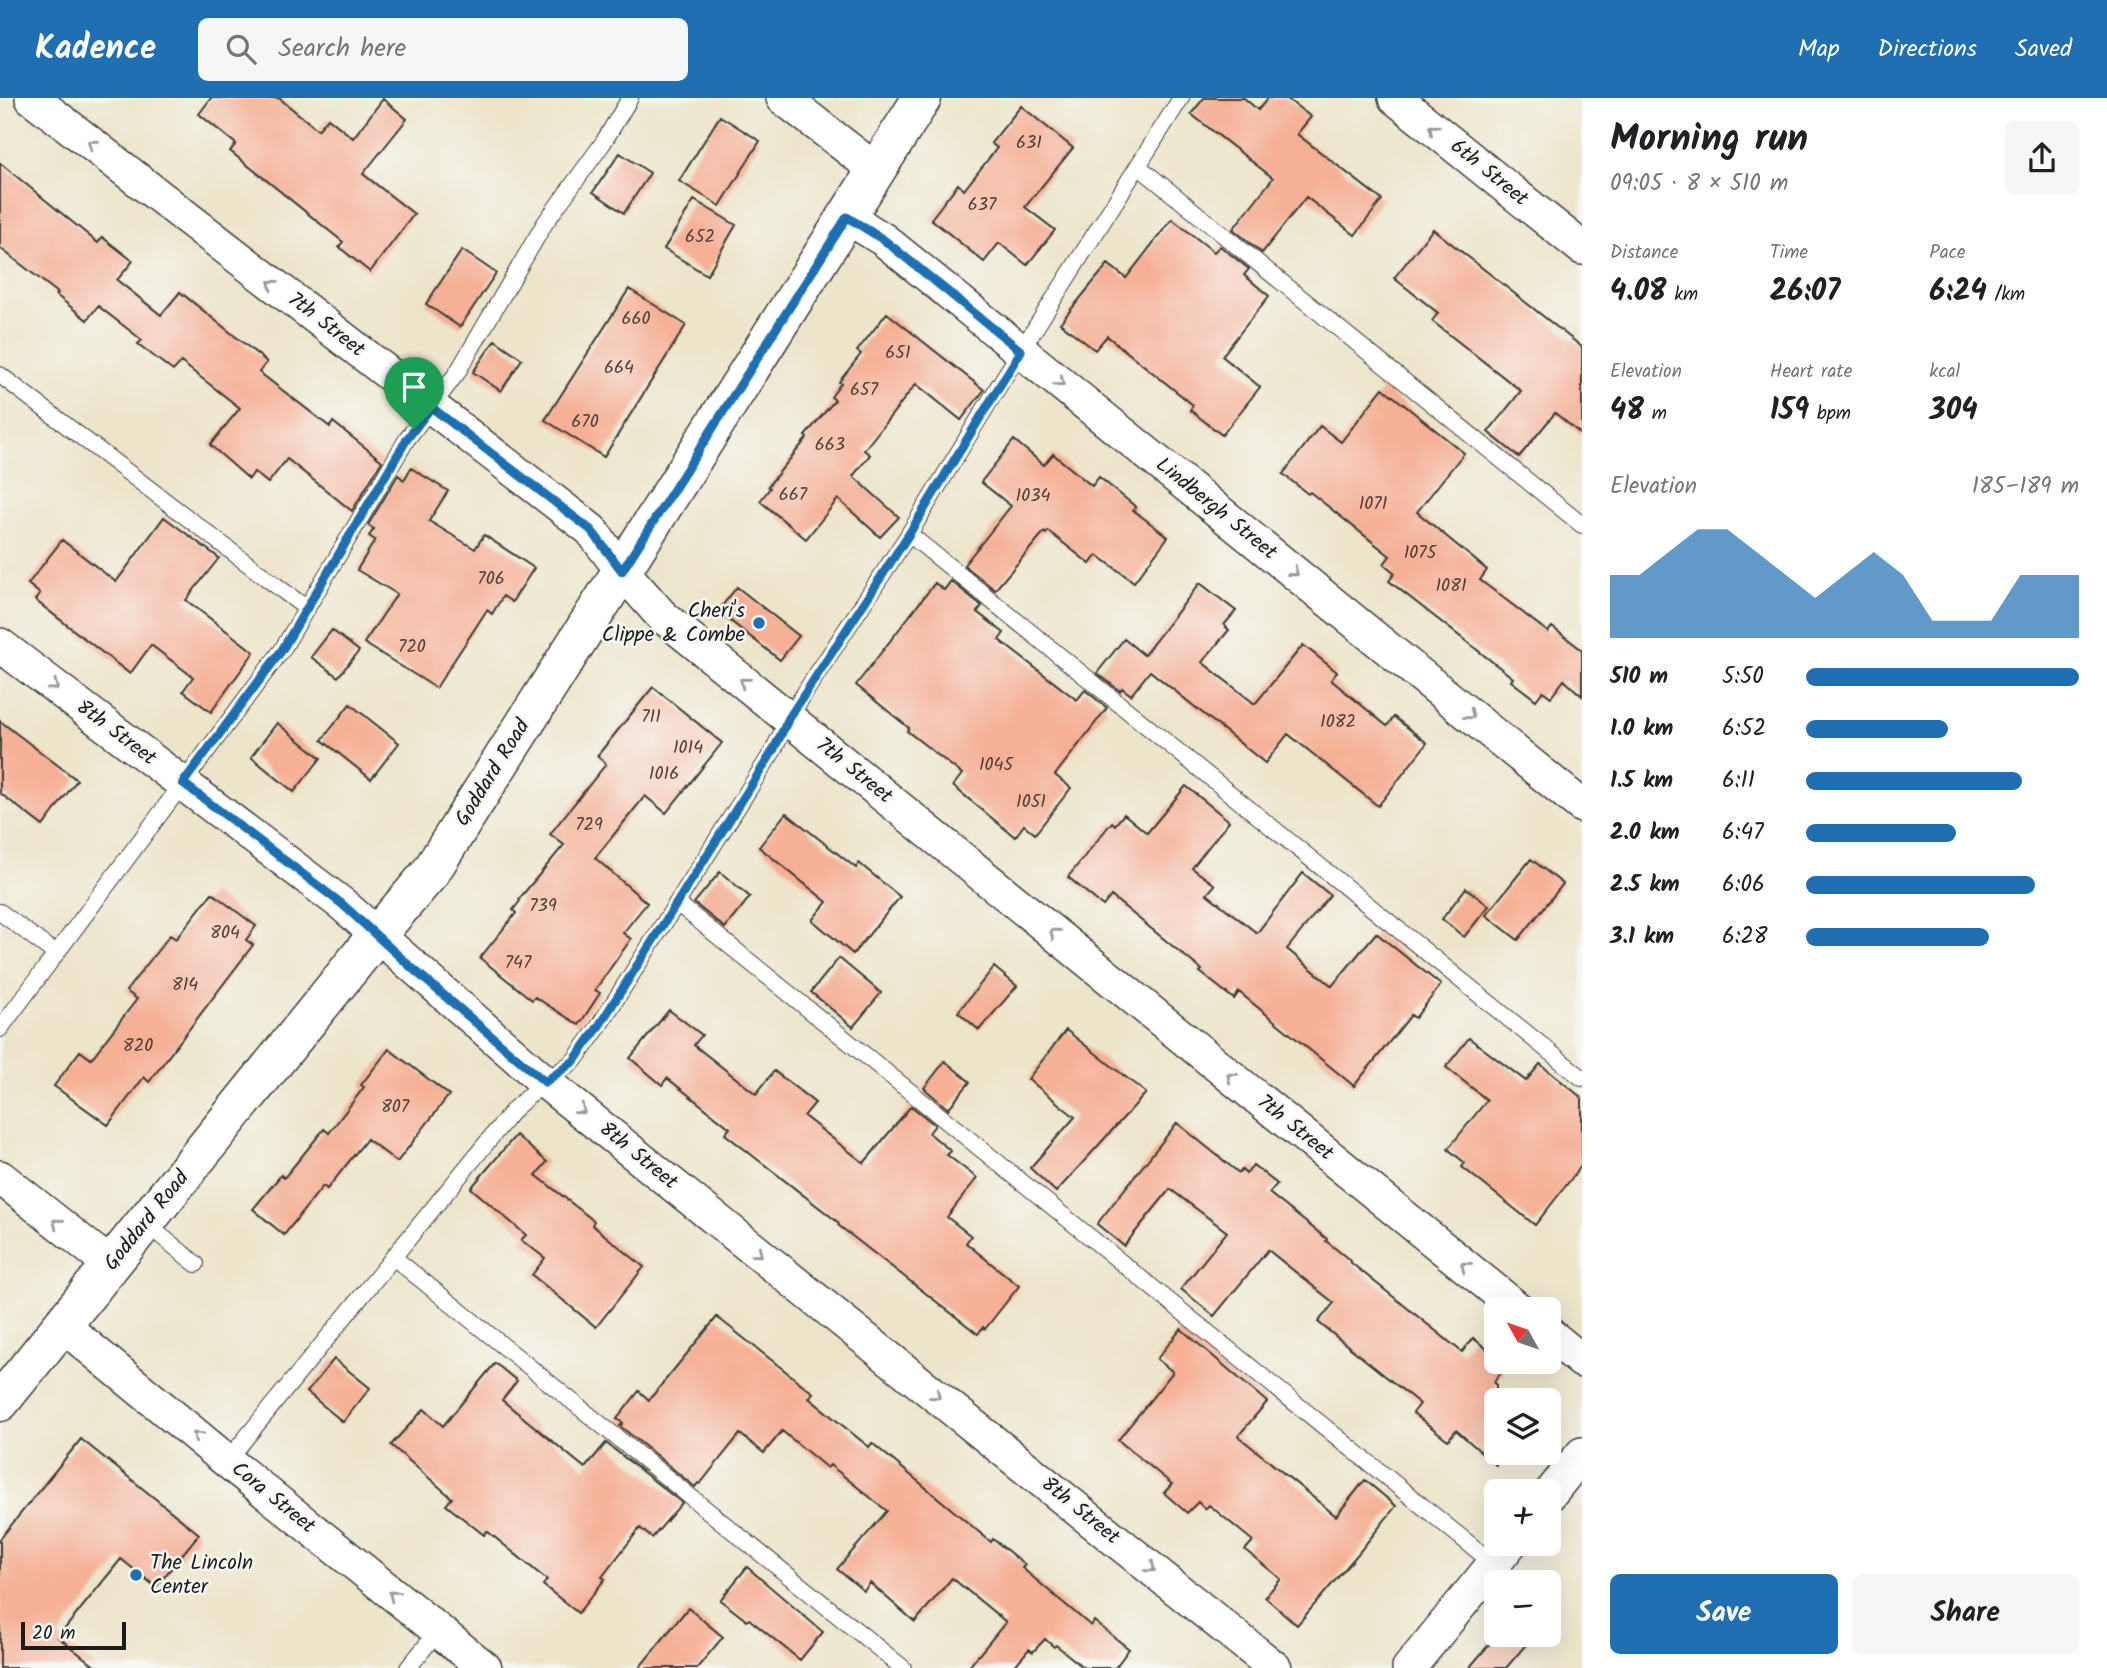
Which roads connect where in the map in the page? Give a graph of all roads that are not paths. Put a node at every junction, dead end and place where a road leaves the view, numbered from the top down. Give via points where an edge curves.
1 (32, 98) edge
2 (631, 98) edge
3 (783, 98) edge
4 (922, 98) edge
5 (1181, 98) edge
6 (1395, 98) edge
7 (1138, 166) junction
8 (876, 170) junction
9 (847, 217) junction
10 (1582, 248) edge
11 (1021, 351) junction
12 (0, 375) edge
13 (431, 407) junction
14 (1582, 526) edge
15 (909, 534) junction
16 (622, 571) junction
17 (307, 608) junction
18 (0, 645) edge
19 (789, 718) junction
20 (183, 783) junction
21 (1582, 806) edge
22 (677, 903) junction
23 (0, 912) edge
24 (377, 935) junction
25 (55, 954) junction
26 (0, 1029) edge
27 (1582, 1079) edge
28 (545, 1082) junction
29 (0, 1177) edge
30 (145, 1223) junction
31 (393, 1257) junction
32 (196, 1264) dead end
33 (111, 1265) junction
34 (1503, 1297) edge
35 (62, 1325) junction
36 (1561, 1344) edge
37 (1582, 1361) edge
38 (0, 1402) edge
39 (1582, 1454) edge
40 (227, 1461) junction
41 (1561, 1480) edge
42 (1484, 1539) edge
43 (1500, 1556) edge
44 (438, 1630) junction
45 (408, 1668) edge
46 (485, 1668) edge
47 (903, 1668) edge
48 (1275, 1668) edge
49 (1409, 1668) edge

13 -> 1 street, 7th Street
2 - 13 lane via 545,223 457,373
3 - 8 street
4 - 8 street, Goddard Road
5 - 7 lane
10 -> 6 street, 6th Street
7 - 11 lane
7 - 14 lane
8 - 9 street, Goddard Road
9 - 11 street, Lindbergh Street via 884,240
9 - 16 street, Goddard Road
11 - 15 lane
11 -> 21 street, Lindbergh Street
12 - 17 lane
13 - 16 street, 7th Street via 591,530
13 - 17 lane via 407,439
15 - 19 lane
15 - 27 lane
19 -> 16 street, 7th Street via 662,615
16 - 24 street, Goddard Road via 430,873
17 - 20 lane via 282,650
18 -> 20 street, 8th Street
19 - 22 lane
34 -> 19 street, 7th Street
20 - 24 street, 8th Street
20 - 25 lane
22 - 28 lane via 574,1061
22 - 42 lane
23 - 25 lane
24 - 28 street, 8th Street
24 - 30 street, Goddard Road
25 - 26 lane
28 - 31 lane via 515,1108
28 -> 48 street, 8th Street
33 -> 29 street
30 - 32 lane
30 - 33 street, Goddard Road
31 - 40 lane
31 - 47 lane
33 - 35 street, Goddard Road
35 - 38 street, Goddard Road
40 -> 35 street, Cora Street
36 - 37 street
39 - 41 street
44 -> 40 street, Cora Street
43 - 49 street
44 - 45 lane
44 - 46 street, Cora Street

